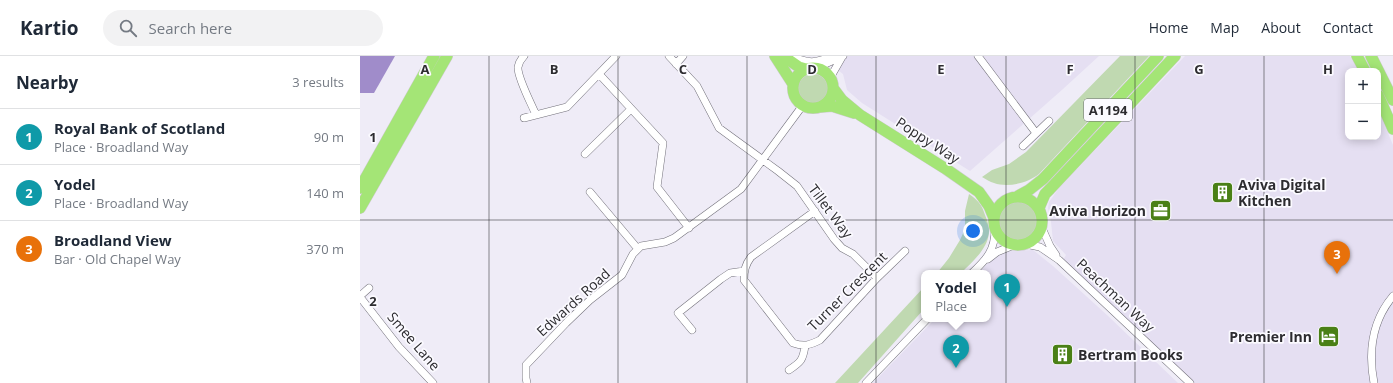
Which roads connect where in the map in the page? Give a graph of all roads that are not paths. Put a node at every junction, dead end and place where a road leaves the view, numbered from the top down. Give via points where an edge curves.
1 (434, 56) edge
2 (447, 56) edge
3 (524, 56) edge
4 (616, 56) edge
5 (669, 56) edge
6 (683, 56) edge
7 (775, 56) edge
8 (783, 56) edge
9 (792, 56) edge
10 (832, 56) edge
11 (843, 56) edge
12 (978, 56) edge
13 (1158, 56) edge
14 (1174, 56) edge
15 (1357, 56) edge
16 (1371, 56) edge
17 (676, 64) junction
18 (811, 68) junction
19 (1363, 68) edge
20 (599, 74) junction
21 (832, 83) junction
22 (793, 84) junction
23 (1393, 100) edge
24 (1381, 102) edge
25 (803, 105) junction
26 (820, 107) junction
27 (631, 109) junction
28 (536, 115) junction
29 (860, 115) junction
30 (524, 118) dead end
31 (1049, 121) dead end
32 (1393, 129) edge
33 (1036, 133) junction
34 (1023, 146) dead end
35 (586, 154) dead end
36 (763, 160) junction
37 (360, 188) edge
38 (590, 192) dead end
39 (979, 192) junction
40 (1013, 197) junction
41 (360, 208) edge
42 (1039, 208) junction
43 (815, 211) junction
44 (994, 223) junction
45 (689, 228) junction
46 (1042, 228) junction
47 (1020, 245) junction
48 (638, 249) junction
49 (905, 251) dead end
50 (1059, 260) junction
51 (984, 261) junction
52 (975, 270) edge
53 (744, 271) junction
54 (877, 278) junction
55 (369, 288) dead end
56 (360, 296) edge
57 (1393, 296) edge
58 (924, 322) edge
59 (692, 330) dead end
60 (805, 346) junction
61 (789, 370) dead end
62 (433, 383) edge
63 (527, 383) edge
64 (866, 383) edge
65 (1190, 383) edge
66 (1374, 383) edge

1 - 37 highway
2 - 41 highway
3 - 28 street via 518,69
4 - 20 street
5 - 17 street, Tillet Way
6 - 17 street
7 - 22 highway
8 - 18 highway via 798,67
9 - 10 street via 810,62
11 - 18 street
11 - 21 street
12 - 33 street
13 - 40 highway, A1194 via 1044,179
14 - 42 highway, A1194 via 1050,188
15 - 19 highway
16 - 23 highway
17 - 36 street, Tillet Way via 697,86 719,128
18 - 21 highway via 822,70
18 - 22 highway via 800,72
20 - 27 street
20 - 28 street via 567,107
21 - 26 highway via 830,100
21 - 29 highway, Poppy Way via 842,100
22 - 25 highway via 795,96
24 - 32 highway
25 - 26 highway via 808,108
25 - 36 street
26 - 29 highway, Poppy Way via 832,106
27 - 35 street
27 - 45 street via 663,143 657,187
28 - 30 street
29 - 39 highway, Poppy Way
31 - 33 street
33 - 34 street
36 - 43 street, Tillet Way via 797,186
36 - 45 street via 741,189
38 - 48 street
39 - 40 highway, Poppy Way via 997,199
39 - 44 highway, Poppy Way via 989,206
40 - 42 highway via 1031,200
40 - 44 highway via 999,205
42 - 46 highway via 1043,218
43 - 53 street via 751,257
43 - 54 street, Tillet Way via 842,248 853,254
44 - 47 highway via 1001,239 1006,243
44 - 51 street via 994,245
45 - 48 street via 665,242 641,246
46 - 47 highway via 1036,238
46 - 50 street, Peachman Way
47 - 50 street, Peachman Way via 1040,247
47 - 51 street via 997,252
48 - 63 street, Edwards Road via 632,254 622,275 590,300 526,365
49 - 54 street, Turner Crescent
50 - 65 street, Peachman Way
51 - 52 street
53 - 59 street via 730,273 678,313
53 - 60 street, Turner Crescent via 744,280 793,344
54 - 60 street, Turner Crescent via 820,340
55 - 56 street, Smee Lane
56 - 62 street, Smee Lane via 399,347
57 - 66 street via 1378,319 1374,333 1371,348
58 - 64 street
60 - 61 street, Turner Crescent via 803,358

